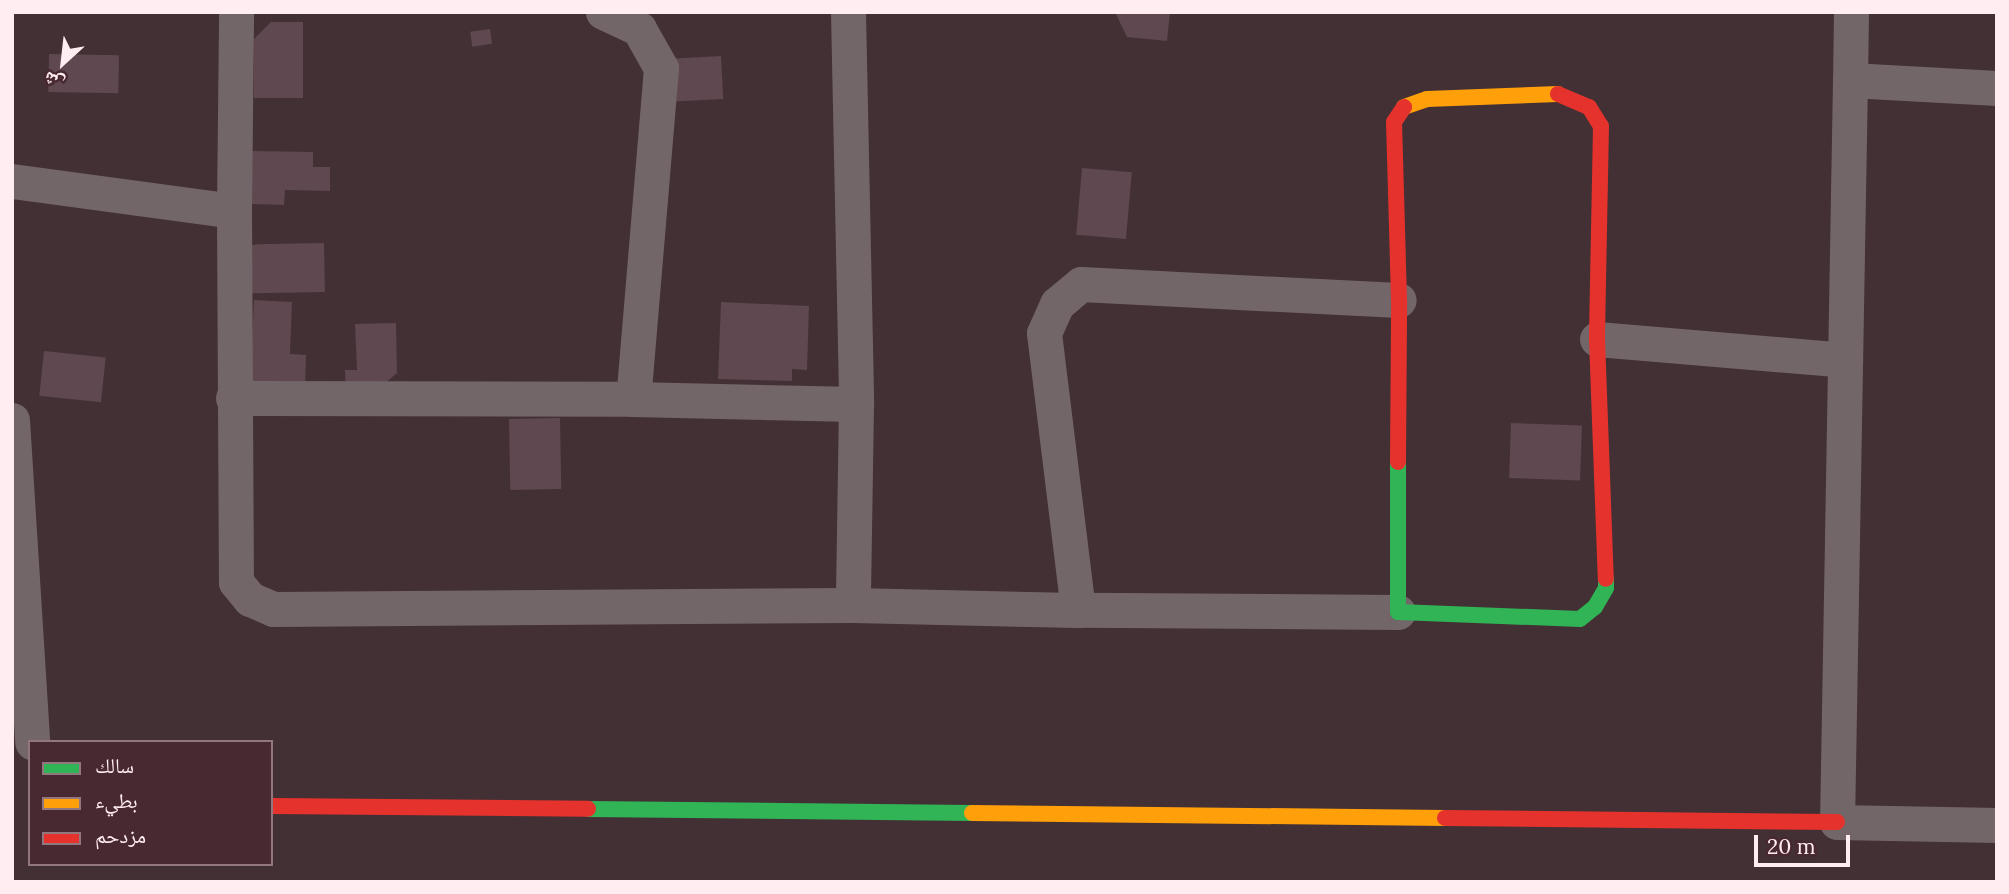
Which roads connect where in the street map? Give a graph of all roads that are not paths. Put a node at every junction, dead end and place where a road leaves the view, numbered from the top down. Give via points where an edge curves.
1 (236, 12) edge
2 (603, 12) edge
3 (848, 12) edge
4 (1851, 12) edge
5 (1850, 80) junction
6 (1997, 88) edge
7 (12, 181) edge
8 (234, 211) junction
9 (1399, 300) junction
10 (1598, 339) junction
11 (1845, 360) junction
12 (233, 398) junction
13 (634, 399) junction
14 (856, 404) junction
15 (12, 421) edge
16 (853, 606) junction
17 (1078, 610) junction
18 (1398, 612) junction
19 (32, 740) edge
20 (273, 806) edge
21 (1837, 822) junction
22 (1997, 825) edge

1 - 8 street
2 - 13 street via 639,29 661,68
3 - 14 street
4 - 5 street
5 - 6 street
5 - 11 street
7 - 8 street
8 - 12 street
9 - 10 street via 1394,122 1405,106 1427,99 1558,94 1589,107 1601,126
9 - 17 street via 1081,284 1057,304 1044,332
9 - 18 street
10 - 11 street
10 - 18 street via 1606,588 1595,607 1580,619
11 - 21 street
12 - 13 street
12 - 16 street via 236,582 250,599 273,608
13 - 14 street
14 - 16 street
15 - 19 street
16 - 17 street
17 - 18 street
20 - 21 street
21 - 22 street

